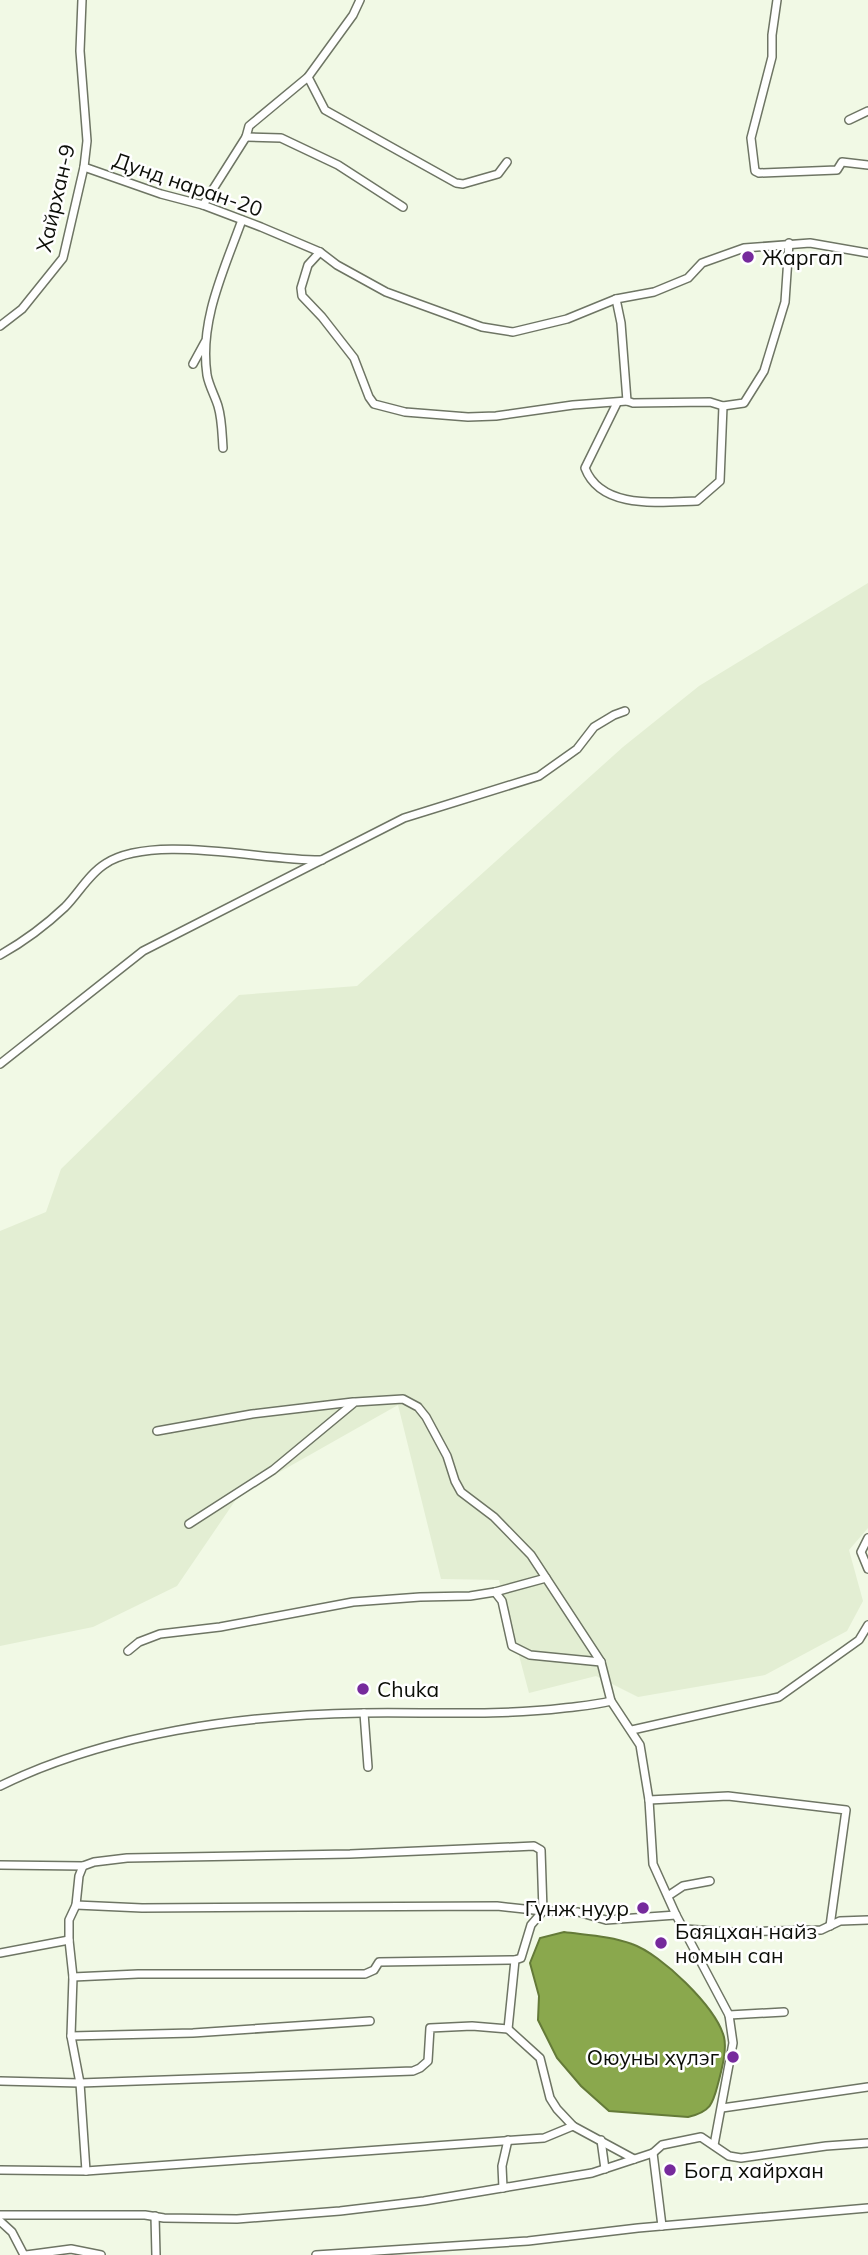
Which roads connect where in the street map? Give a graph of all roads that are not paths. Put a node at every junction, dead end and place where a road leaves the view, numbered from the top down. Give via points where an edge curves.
1 (82, 0) edge
2 (777, 0) edge
3 (361, 1) edge
4 (308, 77) junction
5 (868, 111) edge
6 (849, 120) dead end
7 (246, 137) junction
8 (507, 162) dead end
9 (868, 165) edge
10 (84, 167) junction
11 (203, 205) junction
12 (403, 207) dead end
13 (242, 220) junction
14 (789, 243) junction
15 (320, 252) junction
16 (868, 253) edge
17 (616, 299) junction
18 (0, 326) edge
19 (205, 341) junction
20 (193, 364) dead end
21 (627, 401) junction
22 (617, 402) junction
23 (723, 406) junction
24 (223, 448) dead end
25 (625, 711) dead end
26 (326, 860) junction
27 (0, 955) edge
28 (0, 1064) edge
29 (384, 1395) dead end
30 (355, 1402) junction
31 (157, 1431) dead end
32 (189, 1524) dead end
33 (868, 1538) edge
34 (861, 1552) junction
35 (868, 1559) edge
36 (868, 1570) edge
37 (546, 1578) junction
38 (495, 1592) junction
39 (868, 1625) edge
40 (128, 1651) dead end
41 (601, 1662) junction
42 (611, 1701) junction
43 (364, 1713) junction
44 (632, 1730) junction
45 (368, 1767) dead end
46 (0, 1786) edge
47 (649, 1800) junction
48 (0, 1865) edge
49 (83, 1867) junction
50 (710, 1881) dead end
51 (668, 1896) junction
52 (76, 1905) junction
53 (544, 1911) junction
54 (676, 1915) junction
55 (868, 1920) edge
56 (830, 1926) junction
57 (685, 1929) junction
58 (69, 1940) junction
59 (0, 1953) edge
60 (515, 1960) junction
61 (74, 1977) junction
62 (784, 2012) dead end
63 (729, 2015) junction
64 (370, 2021) dead end
65 (508, 2029) junction
66 (71, 2036) junction
67 (0, 2081) edge
68 (80, 2083) junction
69 (868, 2087) edge
70 (722, 2108) junction
71 (573, 2126) junction
72 (508, 2140) junction
73 (601, 2140) junction
74 (868, 2143) edge
75 (714, 2145) junction
76 (653, 2153) junction
77 (634, 2159) junction
78 (605, 2169) junction
79 (0, 2170) edge
80 (86, 2171) junction
81 (503, 2188) junction
82 (868, 2208) edge
83 (0, 2216) edge
84 (155, 2216) junction
85 (0, 2221) edge
86 (662, 2226) junction
87 (25, 2255) edge
88 (101, 2255) edge
89 (156, 2255) edge
90 (316, 2255) edge

1 - 10 street, Хайрхан-9
2 - 9 street via 772,57 751,138 755,171 837,170 842,162
3 - 4 street
4 - 7 street via 249,126
4 - 8 street via 325,110 456,183 498,174
5 - 6 street
7 - 11 street
7 - 12 street via 281,138 338,165
10 - 11 street, Дунд наран-20
10 - 18 street, Хайрхан-9 via 63,258 22,309
11 - 13 street, Дунд наран-20
13 - 15 street, Дунд наран-20
13 - 19 street via 217,288
14 - 16 street, Дунд наран-20
14 - 17 street, Дунд наран-20 via 744,248 702,263 688,278 654,292
14 - 23 street via 785,302 764,371 744,403
15 - 17 street, Дунд наран-20 via 386,292 482,327 513,332 567,319
15 - 22 street via 308,265 302,296 354,358 374,404 405,412 467,417
17 - 21 street
19 - 20 street
19 - 24 street
21 - 22 street
21 - 23 street
22 - 23 street via 585,468 590,481 603,492 645,502 698,501 720,481
25 - 26 street via 594,727 577,748 539,776 404,818
26 - 27 street via 159,849 120,855 101,866 64,907
26 - 28 street via 143,951
29 - 30 street
30 - 31 street
30 - 32 street via 273,1470
30 - 37 street via 403,1398 418,1407 435,1431 461,1492 494,1517 531,1555
33 - 34 street
34 - 35 street
34 - 36 street
37 - 38 street
37 - 41 street
38 - 40 street via 354,1602 160,1634
38 - 41 street via 502,1601 512,1646 530,1655
39 - 44 street via 859,1640 779,1698
41 - 42 street
42 - 43 street via 540,1710
42 - 44 street
43 - 45 street
43 - 46 street via 166,1732 97,1749
44 - 47 street via 640,1745
47 - 51 street via 653,1864
47 - 56 street via 728,1796 846,1810
48 - 49 street
49 - 52 street
49 - 53 street via 127,1858 534,1846 541,1850
50 - 51 street via 683,1886
51 - 54 street
52 - 53 street via 497,1906
52 - 58 street via 69,1920
53 - 54 street via 578,1912 606,1920
53 - 60 street via 531,1925 521,1958
54 - 57 street
55 - 56 street
56 - 57 street via 730,1932
57 - 63 street
58 - 59 street
58 - 61 street
60 - 61 street via 379,1962 365,1974
60 - 65 street
61 - 66 street
62 - 63 street
63 - 70 street via 733,2043
64 - 66 street
65 - 68 street via 430,2028 428,2061 412,2071
65 - 71 street via 541,2058 550,2098
66 - 68 street
67 - 68 street
68 - 80 street
69 - 70 street
70 - 75 street
71 - 72 street via 544,2138
71 - 73 street
72 - 80 street
72 - 81 street
73 - 77 street
73 - 78 street
74 - 75 street via 741,2158
75 - 76 street via 701,2137 662,2145
76 - 77 street
76 - 86 street
77 - 78 street
78 - 81 street
79 - 80 street
81 - 84 street via 340,2211 237,2219
82 - 86 street
83 - 84 street
84 - 89 street
85 - 87 street
86 - 90 street via 527,2241
87 - 88 street via 71,2249

